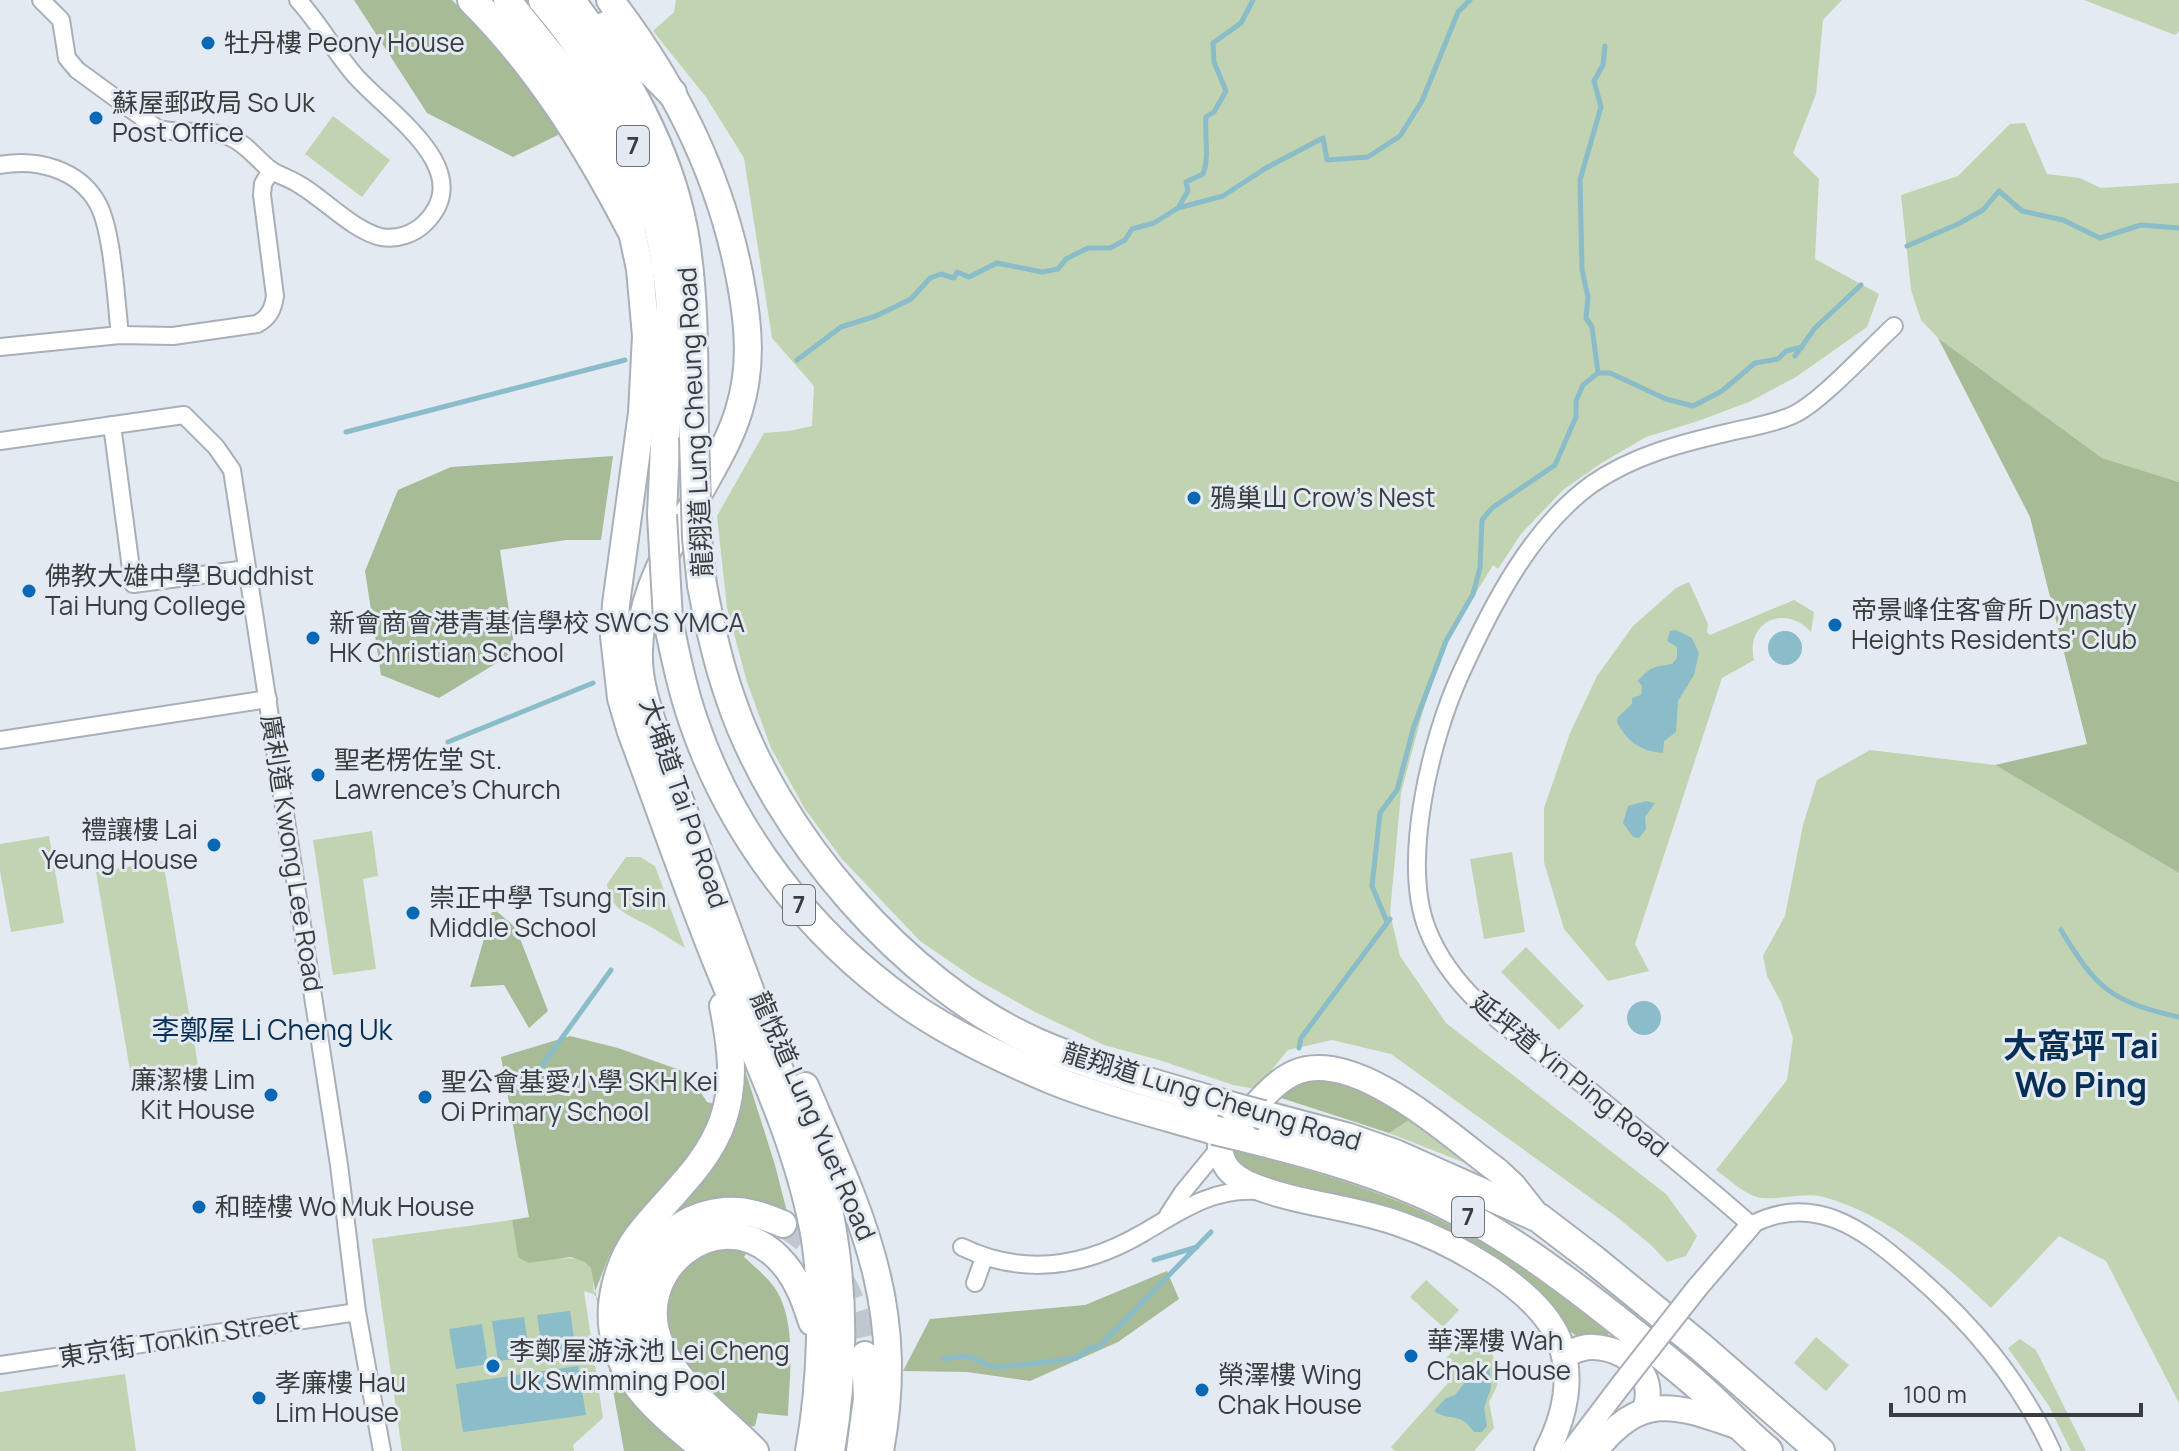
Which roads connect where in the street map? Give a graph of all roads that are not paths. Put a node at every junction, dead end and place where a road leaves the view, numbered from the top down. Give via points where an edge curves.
1 (41, 0) edge
2 (298, 0) edge
3 (472, 0) edge
4 (507, 0) edge
5 (543, 0) edge
6 (570, 0) edge
7 (580, 0) edge
8 (610, 0) edge
9 (672, 93) junction
10 (0, 165) edge
11 (271, 170) junction
12 (631, 229) junction
13 (1894, 326) dead end
14 (120, 335) junction
15 (0, 347) edge
16 (112, 425) junction
17 (0, 441) edge
18 (247, 569) junction
19 (268, 699) junction
20 (0, 740) edge
21 (728, 928) junction
22 (711, 948) junction
23 (1225, 1138) junction
24 (1270, 1191) junction
25 (1539, 1218) junction
26 (1165, 1219) junction
27 (783, 1224) tunnel mouth
28 (1751, 1225) junction
29 (962, 1247) dead end
30 (984, 1258) junction
31 (975, 1283) dead end
32 (357, 1312) junction
33 (818, 1341) junction
34 (865, 1355) tunnel mouth
35 (1564, 1355) junction
36 (0, 1365) edge
37 (1645, 1409) junction
38 (1739, 1427) junction
39 (382, 1451) edge
40 (706, 1451) edge
41 (728, 1451) edge
42 (755, 1451) edge
43 (809, 1451) edge
44 (831, 1451) edge
45 (860, 1451) edge
46 (880, 1451) edge
47 (1547, 1451) edge
48 (1571, 1451) edge
49 (1595, 1451) edge
50 (1768, 1451) edge
51 (1820, 1451) edge
52 (2052, 1451) edge

1 - 11 street via 61,20 67,58 77,70 158,129 232,137
2 - 11 street via 353,73 432,155 440,198 420,228 392,238 370,234
3 - 12 highway via 554,96
4 - 12 main road, 大埔道 Tai Po Road via 569,77 600,129 620,175
5 - 23 highway, 龍翔道 Lung Cheung Road / 7, bridge via 598,76 639,161 657,220 671,314 662,515 666,607 694,724 729,803 774,874 812,920 884,985 933,1020 1054,1080
6 - 25 highway, 龍翔道 Lung Cheung Road / 7, bridge via 637,101 659,150 685,239 697,538 710,628 730,699 768,780 829,874 892,941 952,993 1035,1042 1113,1071 1395,1154
7 - 9 highway
8 - 9 main road, 大埔道 Tai Po Road
9 - 21 main road, 大埔道 Tai Po Road via 705,159 727,220 745,304 749,358 729,437 652,581 639,641 640,672 665,760
10 - 14 street via 34,161 57,169 79,182 98,204
11 - 14 street via 262,195 275,296 264,320 173,336
12 - 22 main road, 大埔道 Tai Po Road via 645,301 645,371 616,604 616,667 631,732
13 - 28 street, 延坪道 Yin Ping Road via 1795,414 1650,454 1590,486 1557,517 1490,610 1448,701 1423,800 1419,899 1427,930 1464,987
14 - 15 street
16 - 17 street
16 - 18 street, 廣利道 Kwong Lee Road via 184,415 216,447 232,470
16 - 18 street via 133,584
18 - 19 street, 廣利道 Kwong Lee Road
19 - 20 street
19 - 32 street, 廣利道 Kwong Lee Road
21 - 44 main road, 大埔道 Tai Po Road via 814,1159 834,1230 842,1336
21 - 46 main road, 龍悅道 Lung Yuet Road via 803,1082 860,1217 882,1291 888,1399
22 - 33 main road, 大埔道 Tai Po Road via 773,1100 806,1200 819,1279
22 - 40 main road, 龍悅道 Lung Yuet Road via 730,1041 728,1103 715,1139 629,1251 612,1306 613,1334 627,1372 651,1404
23 - 24 main road via 1223,1163 1230,1173
23 - 25 main road via 1284,1080 1306,1070 1342,1070 1377,1083 1498,1171
23 - 26 street
23 - 38 highway, 龍翔道 Lung Cheung Road / 7 via 1366,1171 1486,1226 1607,1312 1705,1392
24 - 26 street via 1214,1196
24 - 35 main road via 1401,1224 1463,1252 1533,1304
25 - 51 highway, 龍翔道 Lung Cheung Road / 7
26 - 30 street via 1120,1246 1067,1264 1042,1267
27 - 41 main road via 745,1211 687,1221 646,1259 633,1296 637,1339 659,1381
28 - 48 street, bridge
28 - 52 street via 1802,1212 1851,1225 1875,1239 1967,1321 2014,1381
29 - 30 street
30 - 31 street
32 - 36 street, 東京街 Tonkin Street
32 - 39 street, 廣利道 Kwong Lee Road
33 - 42 main road via 790,1270 773,1252 743,1238 695,1244 661,1277 653,1309 669,1361
33 - 43 main road, 大埔道 Tai Po Road
34 - 45 main road via 867,1399
35 - 37 main road via 1593,1347 1627,1358 1647,1382
35 - 47 main road via 1566,1394
37 - 38 main road via 1677,1407
37 - 49 main road via 1614,1429
38 - 50 highway, 龍翔道 Lung Cheung Road / 7

